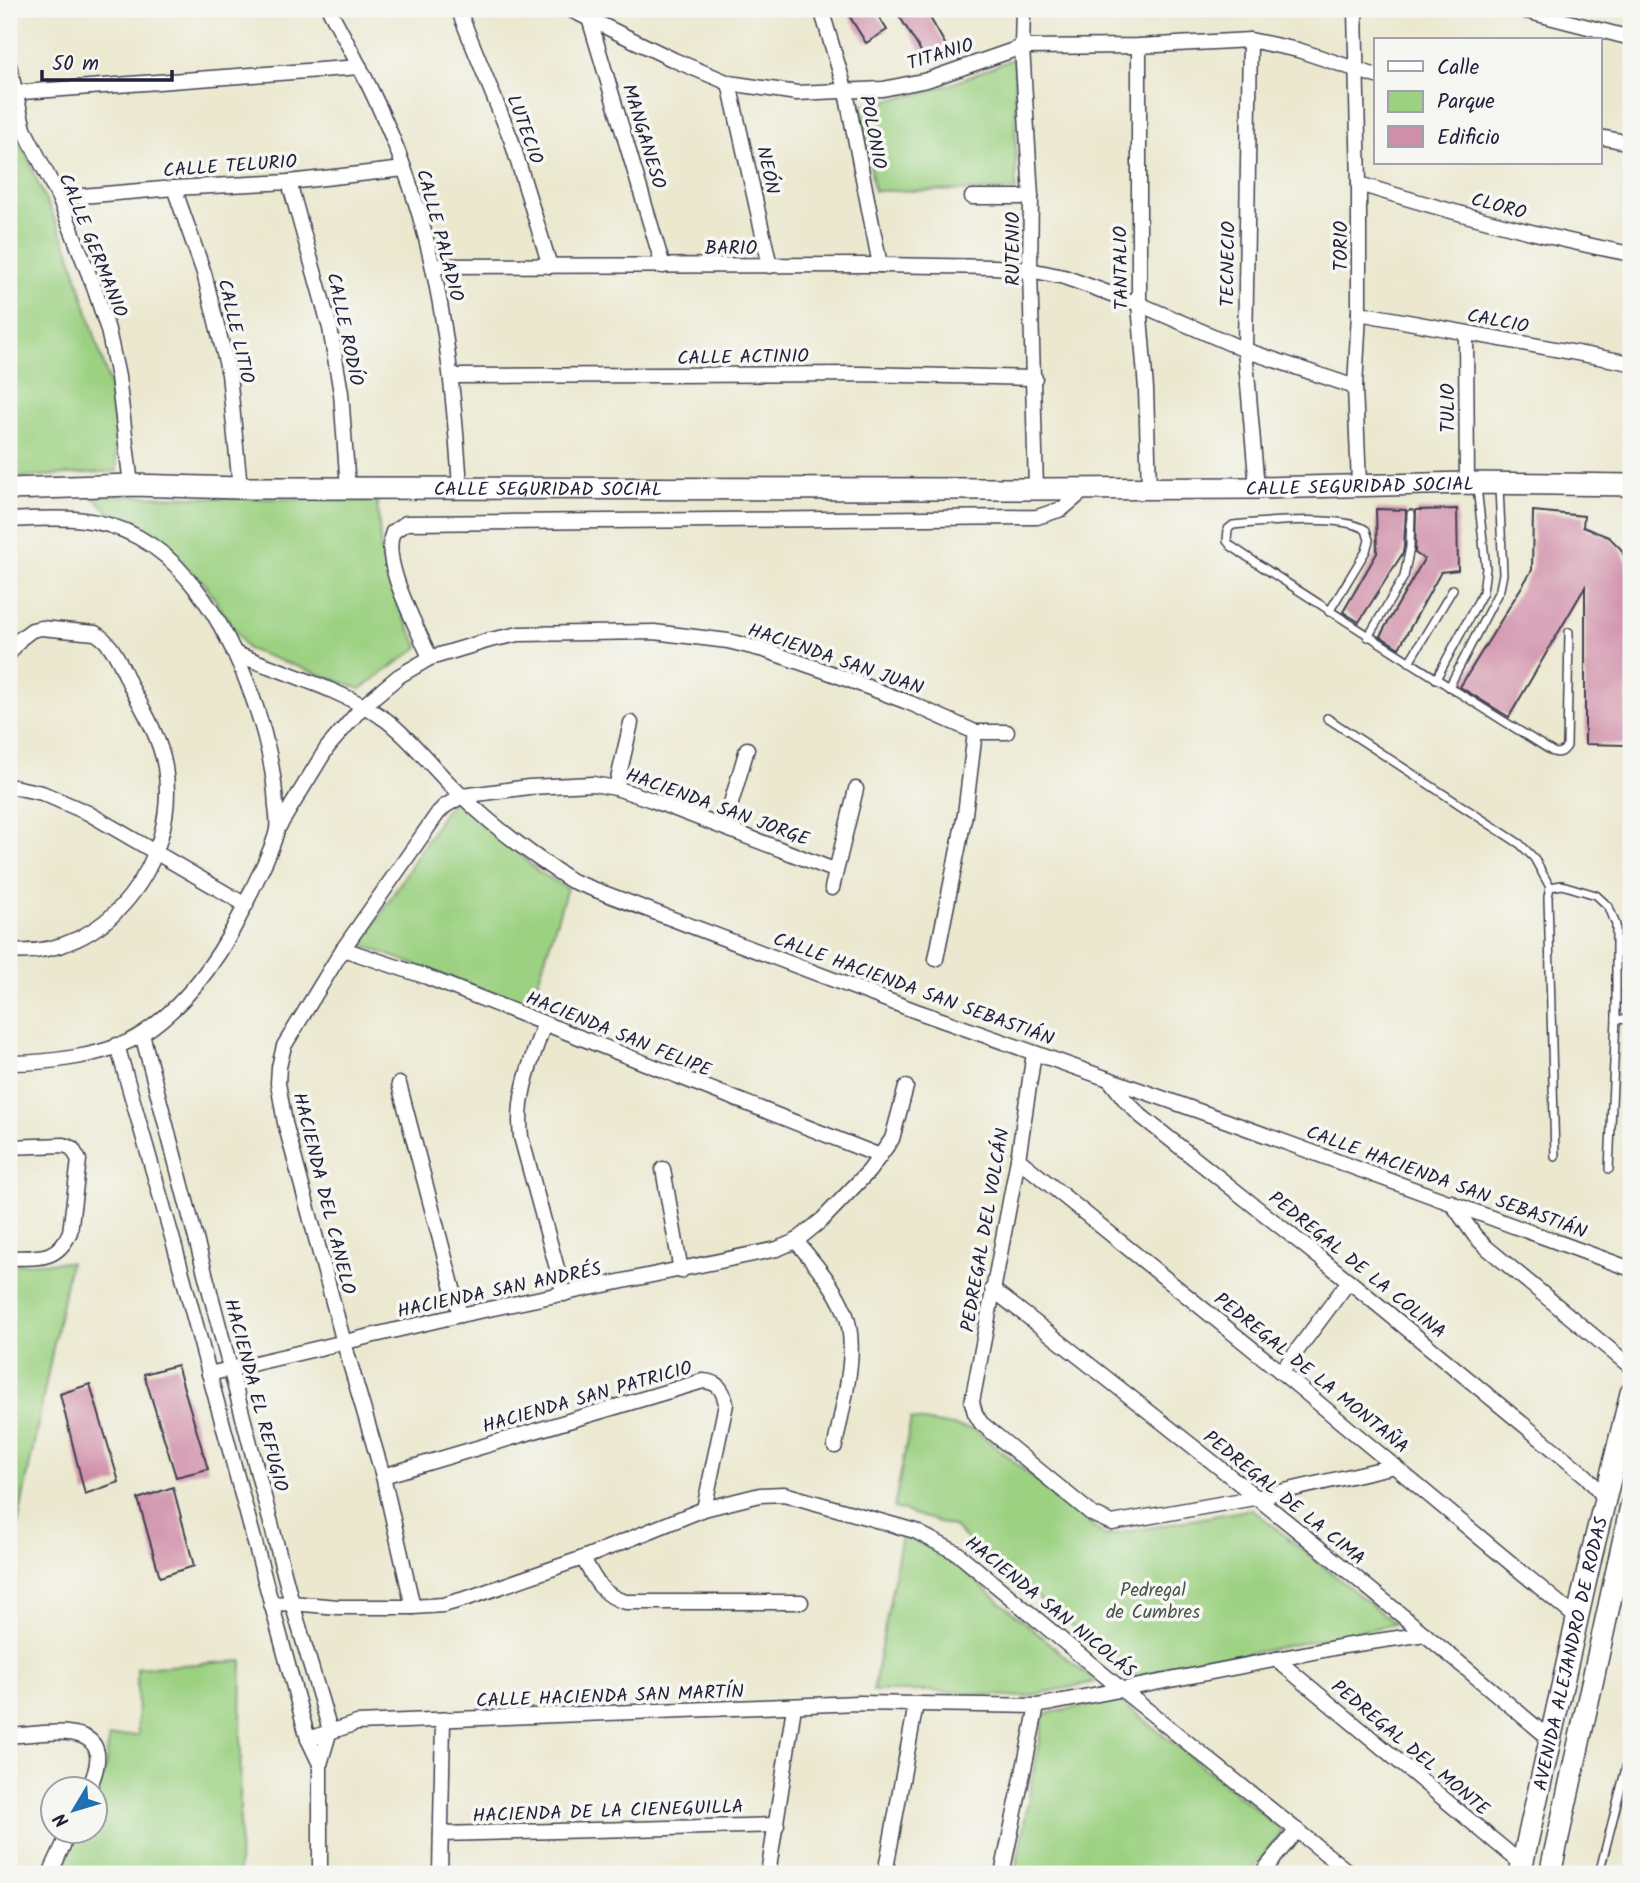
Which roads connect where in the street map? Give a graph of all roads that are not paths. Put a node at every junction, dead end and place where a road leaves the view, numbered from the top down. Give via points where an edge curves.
1 (329, 9) edge
2 (458, 9) edge
3 (569, 9) edge
4 (821, 9) edge
5 (1023, 9) edge
6 (1355, 9) edge
7 (1518, 9) edge
8 (589, 18) junction
9 (1631, 38) edge
10 (1250, 40) junction
11 (1139, 46) junction
12 (1022, 47) junction
13 (9, 65) edge
14 (360, 67) junction
15 (1356, 69) junction
16 (1374, 75) edge
17 (729, 83) junction
18 (846, 92) junction
19 (12, 93) edge
20 (1602, 137) edge
21 (1631, 143) edge
22 (404, 169) junction
23 (289, 182) junction
24 (1359, 184) junction
25 (174, 188) junction
26 (972, 197) dead end
27 (1031, 197) junction
28 (59, 198) junction
29 (1631, 254) edge
30 (880, 265) junction
31 (433, 266) junction
32 (550, 266) junction
33 (663, 266) junction
34 (770, 266) junction
35 (1030, 270) junction
36 (1139, 304) junction
37 (1359, 313) junction
38 (1466, 333) junction
39 (1245, 350) junction
40 (1631, 363) edge
41 (451, 376) junction
42 (1035, 378) junction
43 (1355, 387) junction
44 (1472, 483) junction
45 (1499, 483) junction
46 (1359, 484) junction
47 (131, 485) junction
48 (1631, 485) edge
49 (460, 487) junction
50 (240, 488) junction
51 (348, 488) junction
52 (1087, 488) junction
53 (1149, 488) junction
54 (1257, 488) junction
55 (9, 489) edge
56 (1036, 489) junction
57 (1411, 514) dead end
58 (9, 520) edge
59 (1454, 589) dead end
60 (1329, 612) junction
61 (1569, 632) dead end
62 (1368, 637) junction
63 (9, 653) edge
64 (234, 653) junction
65 (430, 658) junction
66 (1409, 662) junction
67 (1436, 679) junction
68 (1449, 687) junction
69 (363, 706) junction
70 (1327, 718) dead end
71 (631, 723) dead end
72 (975, 732) junction
73 (1007, 732) dead end
74 (747, 749) dead end
75 (9, 786) edge
76 (616, 788) junction
77 (856, 789) dead end
78 (462, 796) junction
79 (724, 827) junction
80 (277, 830) junction
81 (155, 852) junction
82 (834, 870) junction
83 (1550, 887) junction
84 (832, 888) dead end
85 (246, 905) junction
86 (343, 948) junction
87 (9, 951) edge
88 (936, 959) dead end
89 (1616, 1019) junction
90 (1631, 1020) edge
91 (544, 1024) junction
92 (142, 1034) junction
93 (117, 1045) junction
94 (1034, 1053) junction
95 (9, 1063) edge
96 (1109, 1079) junction
97 (399, 1084) dead end
98 (906, 1087) dead end
99 (9, 1147) edge
100 (880, 1156) junction
101 (1555, 1157) dead end
102 (1018, 1159) junction
103 (1609, 1169) dead end
104 (663, 1170) dead end
105 (1451, 1202) junction
106 (796, 1241) junction
107 (9, 1258) edge
108 (1631, 1269) edge
109 (681, 1271) junction
110 (1349, 1281) junction
111 (992, 1289) junction
112 (564, 1294) junction
113 (460, 1315) junction
114 (344, 1343) junction
115 (1631, 1367) edge
116 (230, 1369) junction
117 (1282, 1372) junction
118 (209, 1374) junction
119 (1631, 1393) edge
120 (835, 1446) dead end
121 (1395, 1466) junction
122 (383, 1476) junction
123 (1631, 1486) edge
124 (1608, 1490) junction
125 (1254, 1498) junction
126 (1631, 1507) edge
127 (704, 1509) junction
128 (583, 1558) junction
129 (1631, 1562) edge
130 (1615, 1578) junction
131 (802, 1602) dead end
132 (292, 1603) junction
133 (271, 1604) junction
134 (413, 1607) junction
135 (1578, 1619) junction
136 (1425, 1634) junction
137 (1276, 1660) junction
138 (1121, 1689) junction
139 (916, 1704) junction
140 (1037, 1706) junction
141 (794, 1707) junction
142 (443, 1721) junction
143 (330, 1730) junction
144 (9, 1736) edge
145 (308, 1739) junction
146 (1550, 1739) junction
147 (1631, 1748) edge
148 (320, 1763) junction
149 (95, 1774) edge
150 (777, 1825) junction
151 (1297, 1830) junction
152 (441, 1834) junction
153 (64, 1844) edge
154 (1521, 1869) edge
155 (50, 1874) edge
156 (320, 1874) edge
157 (439, 1874) edge
158 (768, 1874) edge
159 (885, 1874) edge
160 (1002, 1874) edge
161 (1261, 1874) edge
162 (1351, 1874) edge
163 (1550, 1874) edge
164 (1599, 1874) edge

1 - 14 street, CALLE PALADIO
2 - 32 street, LUTECIO via 511,139
3 - 8 street, TITANIO
4 - 18 street, POLONIO
5 - 12 street, RUTENIO
6 - 15 street, TORIO
7 - 9 street
8 - 17 street, TITANIO
8 - 33 street, MANGANESO
10 - 11 street, TITANIO
10 - 15 street, TITANIO
10 - 39 street, TECNECIO
11 - 12 street, TITANIO
11 - 36 street, TANTALIO
12 - 18 street, TITANIO via 927,80
12 - 27 street, RUTENIO
13 - 19 street, CALLE GERMANIO
14 - 19 street
14 - 22 street, CALLE PALADIO
15 - 16 street, TITANIO
15 - 24 street, TORIO
17 - 18 street, TITANIO via 797,93
17 - 34 street, NEÓN
18 - 30 street, POLONIO
19 - 28 street, CALLE GERMANIO via 24,129
20 - 21 street
22 - 23 street, CALLE TELURIO
22 - 31 street, CALLE PALADIO
23 - 25 street, CALLE TELURIO
23 - 51 street, CALLE RODÍO via 330,328 341,393
24 - 29 street, CLORO via 1474,219
24 - 37 street, TORIO
25 - 28 street, CALLE TELURIO
25 - 50 street, CALLE LITIO via 204,273 224,350
26 - 27 street
27 - 35 street, RUTENIO
28 - 47 street, CALLE GERMANIO via 108,330 120,387
30 - 34 street, BARIO
30 - 35 street, BARIO
31 - 32 street, BARIO
31 - 41 street, CALLE PALADIO
32 - 33 street, BARIO
33 - 34 street, BARIO
35 - 36 street, BARIO
35 - 42 street, RUTENIO
36 - 39 street, BARIO
36 - 53 street, TANTALIO
37 - 38 street, CALCIO
37 - 43 street, TORIO
38 - 40 street, CALCIO
38 - 44 street, TULIO
39 - 43 street, BARIO
39 - 54 street, TECNECIO
41 - 42 street, CALLE ACTINIO
41 - 49 street, CALLE PALADIO
42 - 56 street, RUTENIO
43 - 46 street, TORIO
44 - 45 street, CALLE SEGURIDAD SOCIAL
44 - 46 street, CALLE SEGURIDAD SOCIAL
44 - 67 lane via 1486,568 1483,592
45 - 48 street, CALLE SEGURIDAD SOCIAL
45 - 68 lane via 1500,589
46 - 54 street, CALLE SEGURIDAD SOCIAL
47 - 50 street, CALLE SEGURIDAD SOCIAL
47 - 55 street, CALLE SEGURIDAD SOCIAL
49 - 51 street, CALLE SEGURIDAD SOCIAL
49 - 56 street, CALLE SEGURIDAD SOCIAL
50 - 51 street, CALLE SEGURIDAD SOCIAL
52 - 53 street, CALLE SEGURIDAD SOCIAL
52 - 56 street, CALLE SEGURIDAD SOCIAL
52 - 65 street, CALLE SEGURIDAD SOCIAL via 1062,509 1037,517 406,523 393,532 390,549 397,580
53 - 54 street, CALLE SEGURIDAD SOCIAL
57 - 62 lane via 1404,578
58 - 64 street via 69,517 99,521 139,538 187,577
59 - 66 lane
60 - 60 lane via 1231,546 1228,529 1278,521 1353,523 1366,530 1366,551
60 - 62 lane
61 - 68 lane via 1567,746 1562,752 1553,752
62 - 66 lane
63 - 81 street via 26,634 41,628 95,633 109,644 160,747 165,769 165,816
64 - 69 street, CALLE HACIENDA SAN SEBASTIÁN
64 - 80 street via 265,740
65 - 69 street, HACIENDA SAN JUAN
65 - 72 street, HACIENDA SAN JUAN via 519,634 654,632 698,636 764,650 828,672
66 - 67 lane
67 - 68 lane
69 - 78 street, CALLE HACIENDA SAN SEBASTIÁN via 412,743
69 - 80 street, HACIENDA SAN JUAN via 327,748
70 - 83 lane via 1520,844
71 - 76 street
72 - 73 street
72 - 88 street via 965,814
74 - 79 street
75 - 81 street via 60,799
76 - 78 street, HACIENDA SAN JORGE via 561,785
76 - 79 street, HACIENDA SAN JORGE
77 - 82 street
78 - 86 street, HACIENDA DEL CANELO via 438,813
78 - 94 street, CALLE HACIENDA SAN SEBASTIÁN via 572,881
79 - 82 street, HACIENDA SAN JORGE
80 - 85 street, HACIENDA SAN JUAN
81 - 85 street
81 - 87 street via 129,897 96,928 61,946
82 - 84 street
83 - 89 lane via 1562,885 1596,895 1609,908 1616,925
83 - 101 lane
85 - 92 street, HACIENDA SAN JUAN via 196,985
86 - 91 street, HACIENDA SAN FELIPE via 427,976
86 - 114 street, HACIENDA DEL CANELO via 284,1046 278,1083
89 - 90 lane
89 - 103 lane
91 - 100 street, HACIENDA SAN FELIPE
91 - 112 street via 527,1075 519,1120
92 - 93 street, HACIENDA SAN JUAN
92 - 116 street, HACIENDA EL REFUGIO
93 - 95 street, HACIENDA SAN JUAN via 74,1056
93 - 118 street
94 - 96 street, CALLE HACIENDA SAN SEBASTIÁN
94 - 102 street, PEDREGAL DEL VOLCÁN
96 - 105 street, CALLE HACIENDA SAN SEBASTIÁN
96 - 110 street, PEDREGAL DE LA COLINA via 1141,1116
97 - 113 street
98 - 100 street via 892,1139
99 - 107 street via 64,1145 72,1148 79,1160 70,1233 60,1250 51,1255
100 - 106 street via 823,1219
102 - 111 street, PEDREGAL DEL VOLCÁN
102 - 117 street, PEDREGAL DE LA MONTAÑA
104 - 109 street
105 - 108 street, CALLE HACIENDA SAN SEBASTIÁN
105 - 115 street via 1486,1247
106 - 109 street, HACIENDA SAN ANDRÉS
106 - 120 street via 830,1284 849,1327 848,1373
109 - 112 street, HACIENDA SAN ANDRÉS
110 - 117 street
110 - 124 street, PEDREGAL DE LA COLINA
111 - 125 street, PEDREGAL DE LA CIMA
111 - 125 street, PEDREGAL DEL VOLCÁN via 972,1402 989,1432 1102,1520 1122,1523
112 - 113 street, HACIENDA SAN ANDRÉS
113 - 114 street, HACIENDA SAN ANDRÉS
114 - 116 street, HACIENDA SAN ANDRÉS
114 - 122 street, HACIENDA DEL CANELO
116 - 118 street, HACIENDA SAN ANDRÉS
116 - 132 street, HACIENDA EL REFUGIO
117 - 121 street, PEDREGAL DE LA MONTAÑA
118 - 133 street
119 - 124 street, AVENIDA ALEJANDRO DE RODAS
121 - 125 street
121 - 135 street, PEDREGAL DE LA MONTAÑA
122 - 127 street, HACIENDA SAN PATRICIO via 703,1381 719,1387 726,1404
122 - 134 street, HACIENDA DEL CANELO
123 - 124 street
124 - 126 street
124 - 135 street, AVENIDA ALEJANDRO DE RODAS
125 - 136 street, PEDREGAL DE LA CIMA
126 - 130 street, AVENIDA ALEJANDRO DE RODAS
127 - 128 street, HACIENDA SAN NICOLÁS
127 - 138 street, HACIENDA SAN NICOLÁS via 783,1494 915,1531 957,1553
128 - 131 street via 603,1591 614,1600
128 - 134 street, HACIENDA SAN NICOLÁS via 468,1598
129 - 130 street
130 - 163 street, AVENIDA ALEJANDRO DE RODAS
132 - 133 street, HACIENDA SAN NICOLÁS
132 - 134 street, HACIENDA SAN NICOLÁS
132 - 143 street, HACIENDA EL REFUGIO
133 - 145 street
135 - 146 street, AVENIDA ALEJANDRO DE RODAS
136 - 137 street, CALLE HACIENDA SAN MARTÍN
136 - 146 street, PEDREGAL DE LA CIMA
137 - 138 street, CALLE HACIENDA SAN MARTÍN
137 - 154 street, PEDREGAL DEL MONTE
138 - 140 street, CALLE HACIENDA SAN MARTÍN
138 - 151 street, HACIENDA SAN NICOLÁS
139 - 140 street, CALLE HACIENDA SAN MARTÍN
139 - 141 street, CALLE HACIENDA SAN MARTÍN
139 - 159 street
140 - 160 street
141 - 142 street, CALLE HACIENDA SAN MARTÍN
141 - 150 street
142 - 143 street, CALLE HACIENDA SAN MARTÍN via 357,1723
142 - 152 street
143 - 145 street, CALLE HACIENDA SAN MARTÍN
143 - 148 street
144 - 149 street via 82,1734 97,1749
145 - 148 street
146 - 154 street, AVENIDA ALEJANDRO DE RODAS
147 - 164 lane
148 - 156 street
150 - 152 street, HACIENDA DE LA CIENEGUILLA
150 - 158 street
151 - 161 street
151 - 162 street, HACIENDA SAN NICOLÁS
152 - 157 street
153 - 155 street

